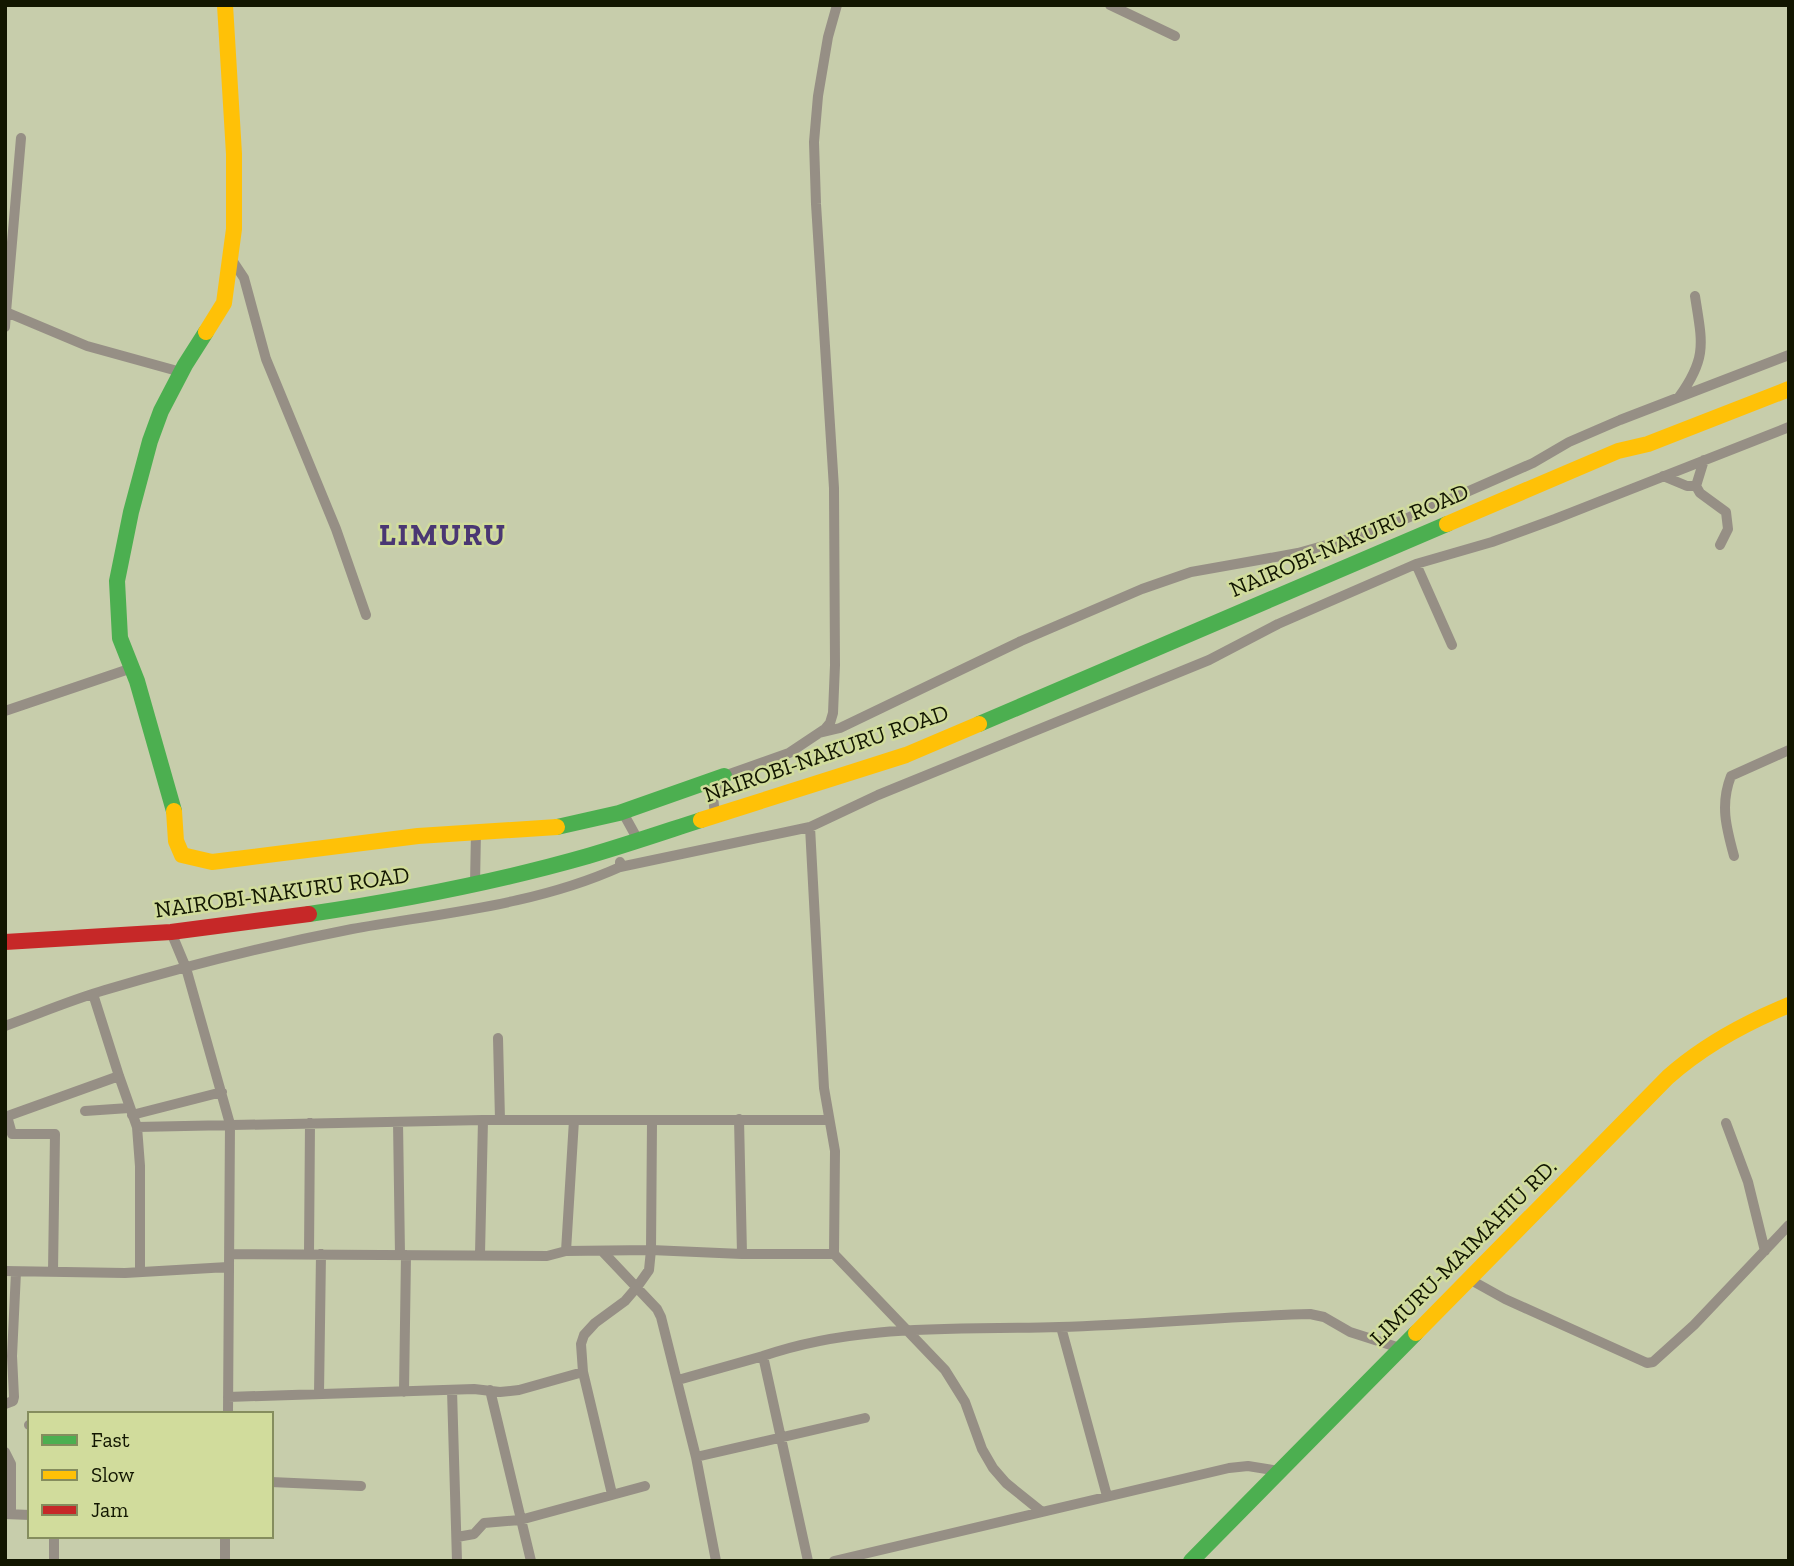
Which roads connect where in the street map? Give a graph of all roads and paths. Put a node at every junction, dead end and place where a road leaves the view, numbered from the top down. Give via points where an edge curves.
1 (225, 5) edge
2 (837, 5) edge
3 (1110, 5) edge
4 (1175, 36) dead end
5 (21, 138) dead end
6 (232, 260) junction
7 (1695, 296) dead end
8 (6, 312) edge
9 (5, 327) edge
10 (1789, 355) edge
11 (181, 372) junction
12 (1789, 376) edge
13 (1789, 388) edge
14 (1679, 397) junction
15 (1789, 427) edge
16 (1618, 451) junction
17 (1704, 460) junction
18 (1663, 476) junction
19 (1696, 486) junction
20 (1380, 530) junction
21 (1720, 545) dead end
22 (1388, 548) junction
23 (1416, 564) junction
24 (366, 615) dead end
25 (1452, 645) dead end
26 (132, 668) junction
27 (5, 711) edge
28 (819, 733) junction
29 (1789, 750) edge
30 (724, 776) junction
31 (622, 811) junction
32 (715, 816) junction
33 (810, 827) junction
34 (476, 832) junction
35 (638, 840) junction
36 (621, 846) junction
37 (1734, 856) dead end
38 (620, 867) junction
39 (475, 884) junction
40 (171, 932) junction
41 (13, 943) edge
42 (186, 968) junction
43 (93, 994) junction
44 (1789, 1006) edge
45 (5, 1026) edge
46 (498, 1038) dead end
47 (119, 1076) junction
48 (222, 1092) junction
49 (85, 1111) dead end
50 (130, 1112) junction
51 (6, 1117) edge
52 (739, 1119) junction
53 (483, 1120) junction
54 (500, 1120) junction
55 (574, 1120) junction
56 (829, 1120) junction
57 (398, 1122) junction
58 (652, 1122) junction
59 (310, 1123) junction
60 (230, 1124) junction
61 (1726, 1124) dead end
62 (137, 1127) junction
63 (1789, 1225) edge
64 (652, 1250) junction
65 (566, 1251) junction
66 (1765, 1251) junction
67 (603, 1252) junction
68 (309, 1253) junction
69 (229, 1254) junction
70 (321, 1254) junction
71 (480, 1254) junction
72 (742, 1254) junction
73 (834, 1254) junction
74 (403, 1255) junction
75 (228, 1267) junction
76 (10, 1271) edge
77 (53, 1271) junction
78 (140, 1272) junction
79 (1469, 1279) junction
80 (637, 1287) junction
81 (1061, 1327) junction
82 (906, 1330) junction
83 (1400, 1348) junction
84 (763, 1356) junction
85 (583, 1372) junction
86 (678, 1380) junction
87 (452, 1390) junction
88 (490, 1390) junction
89 (404, 1392) junction
90 (319, 1394) junction
91 (228, 1398) junction
92 (5, 1404) edge
93 (228, 1412) edge
94 (866, 1418) dead end
95 (781, 1437) junction
96 (5, 1452) edge
97 (696, 1457) junction
98 (1279, 1471) junction
99 (273, 1482) edge
100 (361, 1486) dead end
101 (645, 1486) dead end
102 (612, 1494) junction
103 (1107, 1496) junction
104 (1042, 1512) junction
105 (8, 1514) edge
106 (28, 1515) edge
107 (520, 1520) junction
108 (457, 1537) junction
109 (54, 1538) edge
110 (225, 1538) edge
111 (54, 1561) edge
112 (225, 1561) edge
113 (457, 1561) edge
114 (531, 1561) edge
115 (716, 1561) edge
116 (808, 1561) edge
117 (834, 1561) edge
118 (1191, 1561) edge

1 - 6 main road via 236,232
2 - 28 street via 818,96 814,142 834,488 833,713 831,723
3 - 4 street
5 - 8 street
6 - 11 main road via 224,303
6 - 24 street via 244,278 266,359
7 - 14 street via 1701,354
8 - 9 street
8 - 11 street via 87,346
10 - 14 street
11 - 26 main road via 150,441 117,581 120,638
12 - 16 main road, NAIROBI-NAKURU ROAD via 1643,435
13 - 16 main road, NAIROBI-NAKURU ROAD via 1648,444
14 - 20 street via 1569,442
15 - 17 street
16 - 22 main road, NAIROBI-NAKURU ROAD
17 - 18 street
17 - 19 street
18 - 19 street
18 - 23 street via 1492,542
19 - 21 street via 1726,512 1728,529
20 - 22 street
20 - 28 street via 1298,553 1191,572 1142,589 840,728
22 - 32 main road, NAIROBI-NAKURU ROAD via 906,754
23 - 25 street
23 - 33 street via 1278,624 1209,660
26 - 27 street
26 - 34 main road via 174,806 178,849 188,858 236,860 394,838
28 - 30 street via 789,753
29 - 37 street via 1731,776 1724,793
30 - 31 main road
30 - 32 street via 713,796
31 - 34 main road via 581,823
31 - 35 street
32 - 35 main road, NAIROBI-NAKURU ROAD
33 - 38 street
33 - 56 street
34 - 39 street
35 - 36 main road, NAIROBI-NAKURU ROAD
36 - 38 street
36 - 39 main road, NAIROBI-NAKURU ROAD
38 - 42 street via 582,882 466,911 351,930
39 - 40 main road, NAIROBI-NAKURU ROAD via 299,916
40 - 41 main road, NAIROBI-NAKURU ROAD
40 - 42 street
42 - 43 street
42 - 48 street
43 - 45 street
43 - 47 street
44 - 79 main road, LIMURU-MAIMAHIU RD. via 1727,1033 1688,1059
46 - 54 street
47 - 50 street
47 - 51 street
48 - 50 street
48 - 60 street
49 - 50 street
50 - 62 street
51 - 77 street via 12,1134 55,1134
52 - 56 street
52 - 58 street
52 - 72 street
53 - 54 street
53 - 57 street
53 - 71 street
54 - 55 street
55 - 58 street
55 - 65 street
56 - 73 street via 836,1166
57 - 59 street
57 - 74 street
58 - 64 street
59 - 60 street
59 - 68 street
60 - 62 street
60 - 69 street
61 - 66 street via 1748,1182
62 - 78 street
63 - 66 street
64 - 67 street
64 - 72 street
64 - 80 street via 649,1270
65 - 67 street
65 - 71 street via 547,1256
66 - 79 street via 1693,1325 1647,1363
67 - 80 street
68 - 69 street
68 - 70 street
69 - 75 street
70 - 74 street
70 - 90 street
71 - 74 street
72 - 73 street
73 - 82 street
74 - 89 street
75 - 78 street
75 - 91 street
76 - 77 street
76 - 92 street via 14,1397
77 - 78 street
79 - 83 main road, LIMURU-MAIMAHIU RD.
80 - 85 street via 584,1335
80 - 86 street via 661,1317
81 - 82 street
81 - 83 street via 1310,1314
81 - 103 street
82 - 84 street via 825,1338
82 - 104 street via 958,1389 993,1468
83 - 98 main road, LIMURU-MAIMAHIU RD.
84 - 86 street
84 - 95 street
85 - 88 street via 519,1390
85 - 102 street
86 - 97 street
87 - 88 street
87 - 89 street
87 - 108 street
88 - 107 street
89 - 90 street
90 - 91 street
91 - 93 street
94 - 95 street
95 - 97 street
95 - 116 street
96 - 105 street via 11,1464
97 - 115 street
98 - 103 street via 1229,1468
98 - 118 main road, LIMURU-MAIMAHIU RD.
99 - 100 street
101 - 102 street
102 - 107 street
103 - 104 street
104 - 117 street
105 - 106 street
107 - 108 street via 484,1523 474,1534
107 - 114 street
108 - 113 street
109 - 111 street
110 - 112 street

